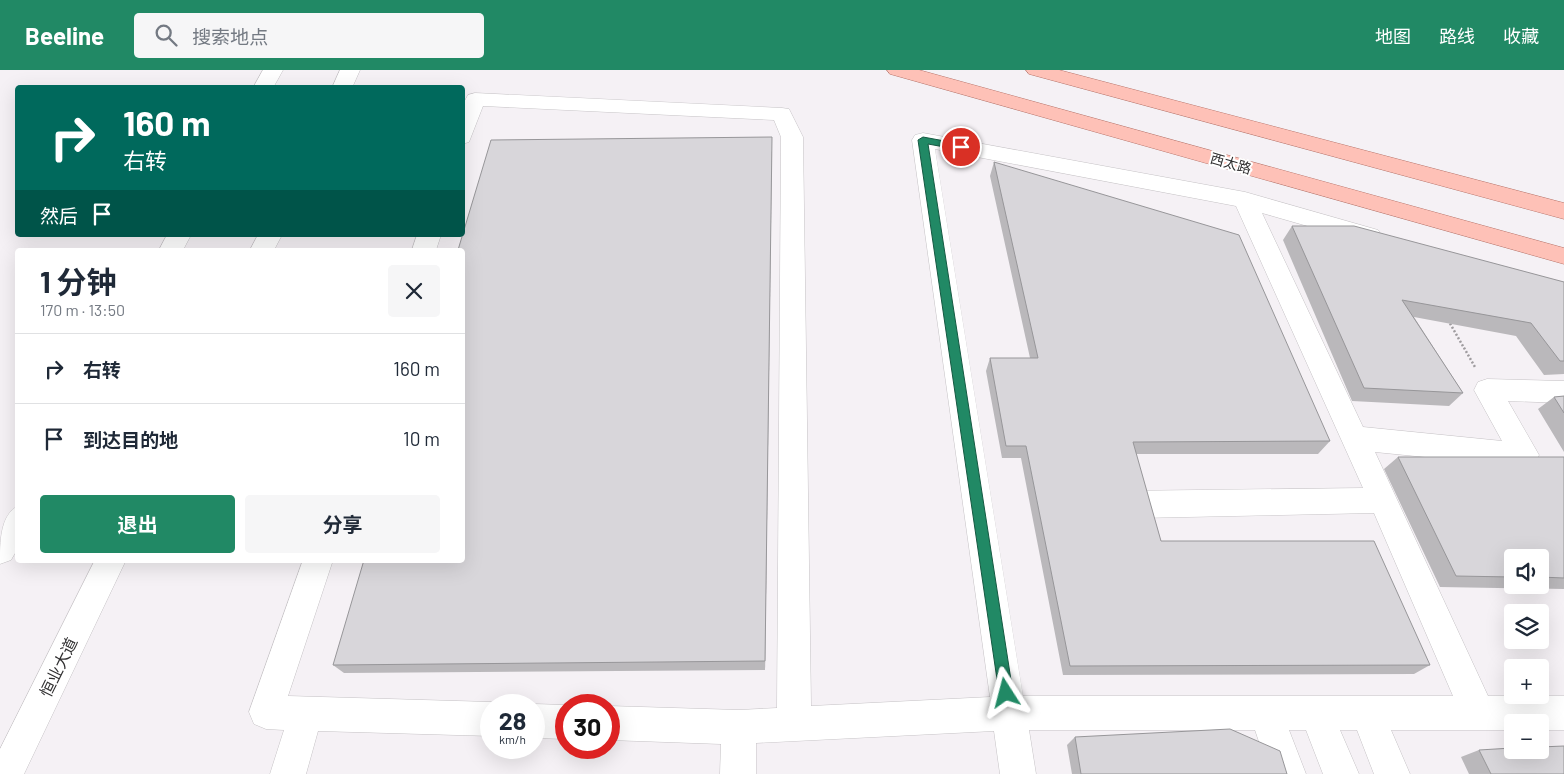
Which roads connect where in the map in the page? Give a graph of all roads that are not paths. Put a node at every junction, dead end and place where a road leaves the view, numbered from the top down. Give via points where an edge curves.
1 (273, 70) edge
2 (350, 70) edge
3 (897, 70) edge
4 (1036, 70) edge
5 (265, 85) edge
6 (343, 85) edge
7 (465, 129) edge
8 (1245, 200) junction
9 (1564, 210) edge
10 (1395, 244) edge
11 (1564, 256) edge
12 (1564, 392) edge
13 (1355, 438) junction
14 (1383, 500) junction
15 (1120, 504) edge
16 (15, 524) edge
17 (0, 550) edge
18 (110, 563) edge
19 (317, 563) edge
20 (1266, 712) junction
21 (1564, 712) edge
22 (306, 713) junction
23 (1009, 713) junction
24 (1316, 713) junction
25 (1368, 713) junction
26 (1478, 713) junction
27 (480, 719) edge
28 (620, 723) edge
29 (794, 724) junction
30 (739, 727) junction
31 (6, 774) edge
32 (288, 774) edge
33 (738, 774) edge
34 (1018, 774) edge
35 (1288, 774) edge
36 (1342, 774) edge
37 (1392, 774) edge

1 - 5 street
2 - 6 street
3 - 11 main road, 西太路
4 - 9 main road
7 - 29 street via 476,100 782,114 792,137
8 - 10 street
8 - 13 street
8 - 23 street via 923,140
12 - 13 street via 1487,390 1524,455
13 - 14 street
14 - 15 street
14 - 26 street
16 - 17 street
18 - 31 street, 恒业大道
19 - 22 street via 266,712
20 - 23 street
20 - 24 street
20 - 35 street
21 - 26 street
22 - 27 street
22 - 32 street
23 - 29 street
23 - 34 street
24 - 25 street
24 - 36 street
25 - 26 street
25 - 37 street
28 - 30 street
29 - 30 street
30 - 33 street

